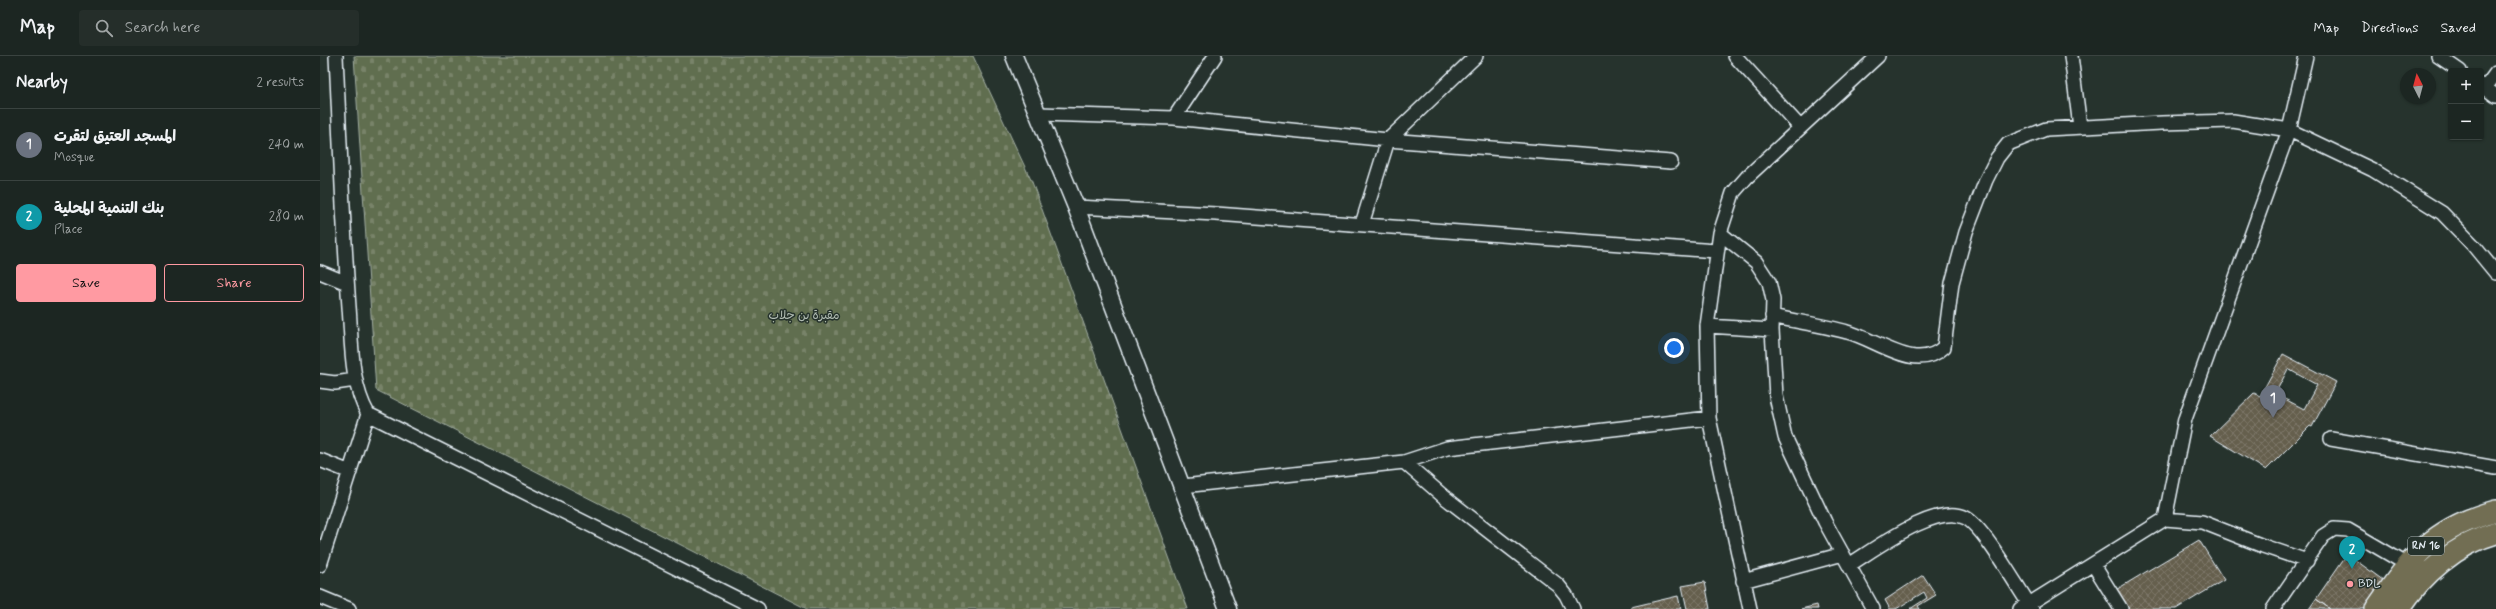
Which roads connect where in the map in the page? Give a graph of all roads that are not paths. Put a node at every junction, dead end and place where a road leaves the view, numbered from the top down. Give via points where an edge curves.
1 (336, 56) edge
2 (1014, 56) edge
3 (1215, 56) edge
4 (1476, 56) edge
5 (1735, 56) edge
6 (2071, 56) edge
7 (2306, 56) edge
8 (2438, 56) edge
9 (1874, 57) edge
10 (2456, 68) edge
11 (2496, 73) edge
12 (2484, 86) edge
13 (2484, 88) edge
14 (2496, 96) edge
15 (1039, 114) junction
16 (1174, 118) junction
17 (1800, 127) junction
18 (2080, 127) junction
19 (2289, 130) junction
20 (1388, 140) junction
21 (1670, 162) dead end
22 (1076, 207) junction
23 (1362, 224) junction
24 (1720, 233) junction
25 (1716, 251) junction
26 (320, 272) edge
27 (2496, 273) edge
28 (347, 283) junction
29 (1772, 316) junction
30 (1707, 326) junction
31 (1772, 330) junction
32 (355, 380) junction
33 (320, 381) edge
34 (368, 414) junction
35 (1709, 418) junction
36 (2331, 439) dead end
37 (320, 460) edge
38 (1404, 462) junction
39 (2496, 468) edge
40 (350, 472) junction
41 (1183, 486) junction
42 (2496, 511) edge
43 (2165, 519) junction
44 (2496, 532) edge
45 (1846, 559) junction
46 (2307, 561) junction
47 (2093, 564) junction
48 (320, 565) edge
49 (2408, 565) junction
50 (1744, 581) junction
51 (320, 597) edge
52 (2027, 607) edge
53 (349, 609) edge
54 (757, 609) edge
55 (1228, 609) edge
56 (1573, 609) edge
57 (1750, 609) edge
58 (1873, 609) edge
59 (2121, 609) edge
60 (2273, 609) edge
61 (2376, 609) edge
62 (2398, 609) edge

1 - 28 street
2 - 15 street
3 - 16 street
4 - 20 street
5 - 17 street
6 - 18 street
7 - 19 street
8 - 10 street
9 - 17 street
11 - 12 street
13 - 14 street
15 - 16 street
15 - 22 street
16 - 20 street
17 - 24 street via 1738,187 1729,203
18 - 19 street via 2233,122
18 - 29 street via 2046,129 2022,137 2008,144 1997,158 1966,232 1952,283 1944,347 1939,352 1929,357 1915,356 1885,349 1848,332
19 - 27 street via 2373,170 2442,213
19 - 43 street via 2185,419
20 - 21 street
20 - 23 street
22 - 23 street
22 - 41 street
23 - 25 street
24 - 25 street
24 - 29 street via 1764,271 1772,294
25 - 30 street
26 - 28 street
28 - 32 street
29 - 31 street
30 - 31 street
30 - 35 street
31 - 45 street via 1776,396 1785,437
32 - 33 street via 335,383
32 - 34 street
34 - 40 street
34 - 54 street
35 - 38 street via 1447,448
35 - 50 street
36 - 39 street
37 - 40 street
38 - 41 street
38 - 56 street via 1558,585
40 - 48 street
41 - 55 street
42 - 49 main road, RN 16 via 2459,522 2428,544
43 - 46 street via 2202,522
43 - 47 street
44 - 62 main road, RN 16 via 2463,547 2443,560
45 - 50 street
45 - 52 street via 1938,515 1958,514 1968,519 1983,536
45 - 58 street
46 - 49 street via 2328,531 2340,528 2354,533
46 - 60 street
47 - 52 street
47 - 59 street
49 - 61 main road, RN 16
50 - 57 street
51 - 53 street

